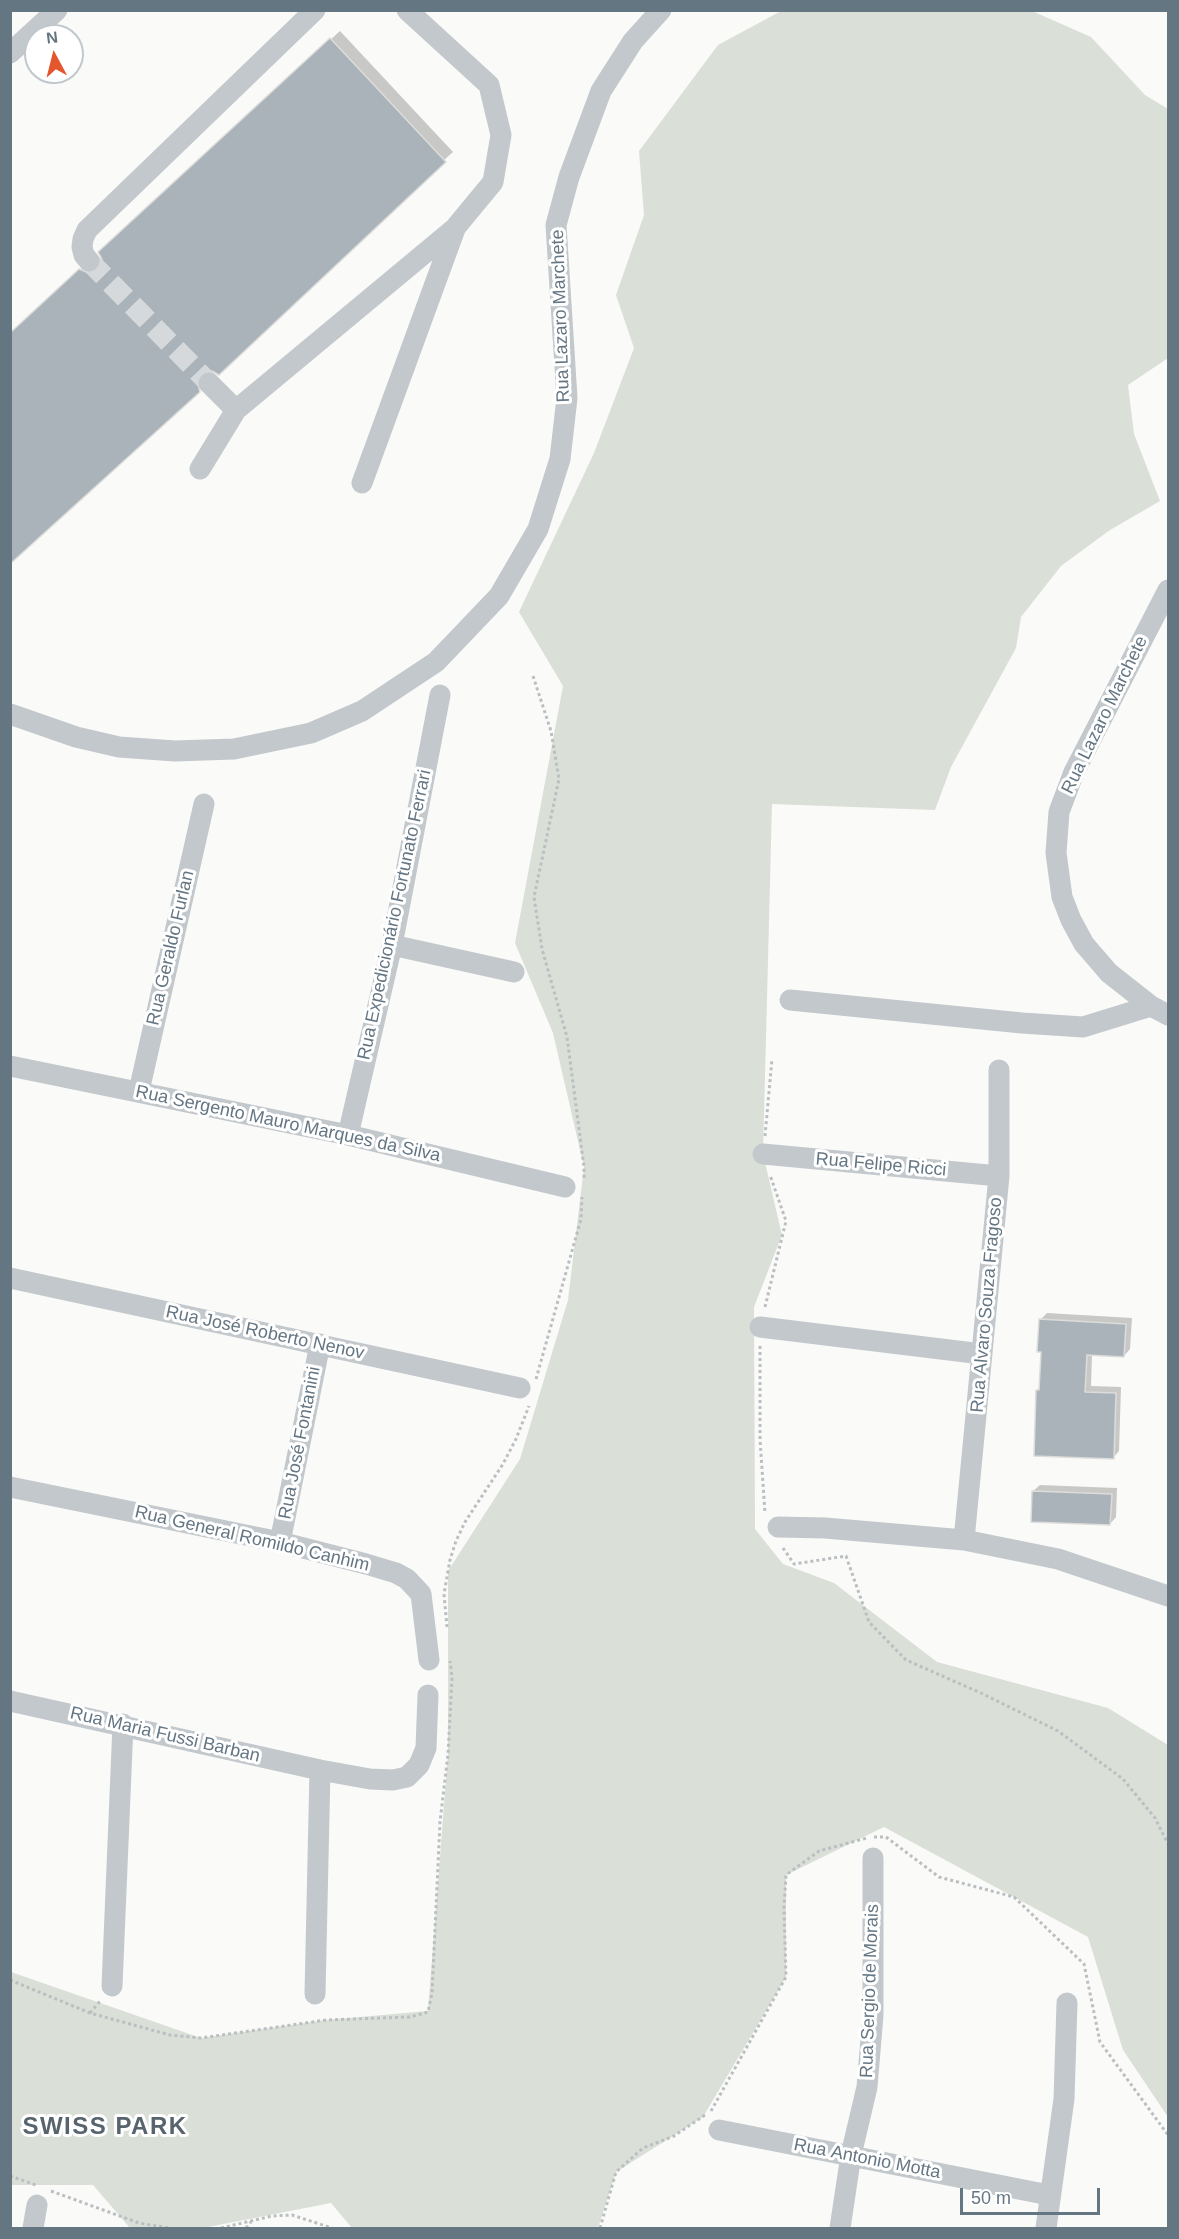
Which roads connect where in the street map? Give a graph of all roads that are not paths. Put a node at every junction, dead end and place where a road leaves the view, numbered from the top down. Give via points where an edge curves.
1 (57, 10) edge
2 (315, 10) edge
3 (407, 10) edge
4 (661, 10) edge
5 (10, 53) edge
6 (455, 228) junction
7 (89, 261) tunnel mouth
8 (209, 383) tunnel mouth
9 (236, 410) junction
10 (200, 469) dead end
11 (362, 483) dead end
12 (1168, 590) edge
13 (440, 695) dead end
14 (12, 717) edge
15 (204, 804) dead end
16 (392, 945) junction
17 (514, 972) dead end
18 (790, 1000) dead end
19 (1160, 1011) edge
20 (10, 1066) edge
21 (999, 1070) dead end
22 (139, 1091) junction
23 (348, 1135) junction
24 (763, 1154) road end
25 (999, 1176) junction
26 (565, 1187) dead end
27 (10, 1278) edge
28 (760, 1327) road end
29 (320, 1344) junction
30 (982, 1354) junction
31 (528, 1390) road end
32 (10, 1486) edge
33 (775, 1532) road end
34 (964, 1540) junction
35 (280, 1542) junction
36 (1168, 1596) edge
37 (439, 1658) road end
38 (428, 1695) dead end
39 (10, 1701) edge
40 (123, 1724) junction
41 (320, 1770) junction
42 (873, 1858) dead end
43 (112, 1986) dead end
44 (315, 1994) dead end
45 (1067, 2003) dead end
46 (719, 2130) dead end
47 (852, 2155) junction
48 (1049, 2195) junction
49 (37, 2205) dead end
50 (33, 2229) edge
51 (840, 2229) edge
52 (1046, 2229) edge

1 - 5 street
2 - 7 street via 87,230 82,247
3 - 6 street via 489,85 501,135 494,182
4 - 14 street, Rua Lazaro Marchete via 633,41 601,91 568,177 556,225 567,398 560,459 538,529 499,596 436,662 362,711 311,733 234,749 175,751 119,747
6 - 9 street
6 - 11 street
8 - 9 street
9 - 10 street
12 - 19 street, Rua Lazaro Marchete via 1074,772 1059,812 1056,853 1062,897 1084,944 1109,973
13 - 16 street, Rua Expedicionário Fortunato Ferrari
15 - 22 street, Rua Geraldo Furlan
16 - 17 street
16 - 23 street, Rua Expedicionário Fortunato Ferrari
18 - 19 street via 1083,1027
20 - 22 street, Rua Sergento Mauro Marques da Silva
21 - 25 street, Rua Alvaro Souza Fragoso
22 - 23 street, Rua Sergento Mauro Marques da Silva
23 - 26 street, Rua Sergento Mauro Marques da Silva
24 - 25 street, Rua Felipe Ricci
25 - 30 street, Rua Alvaro Souza Fragoso
27 - 29 street, Rua José Roberto Nenov
28 - 30 street
29 - 31 street, Rua José Roberto Nenov
29 - 35 street, Rua José Fontanini
30 - 34 street, Rua Alvaro Souza Fragoso
32 - 35 street, Rua General Romildo Canhim
33 - 34 street via 825,1528
34 - 36 street via 1058,1560
35 - 37 street, Rua General Romildo Canhim via 407,1579 421,1594
38 - 41 street via 426,1748 419,1765 407,1777 370,1779
39 - 40 street, Rua Maria Fussi Barban
40 - 41 street, Rua Maria Fussi Barban
40 - 43 street
41 - 44 street
42 - 47 street, Rua Sergio de Morais via 873,2015 867,2087
45 - 48 street via 1064,2100
46 - 47 street, Rua Antonio Motta
47 - 48 street, Rua Antonio Motta
47 - 51 street, Rua Sergio de Morais
48 - 52 street
49 - 50 street

